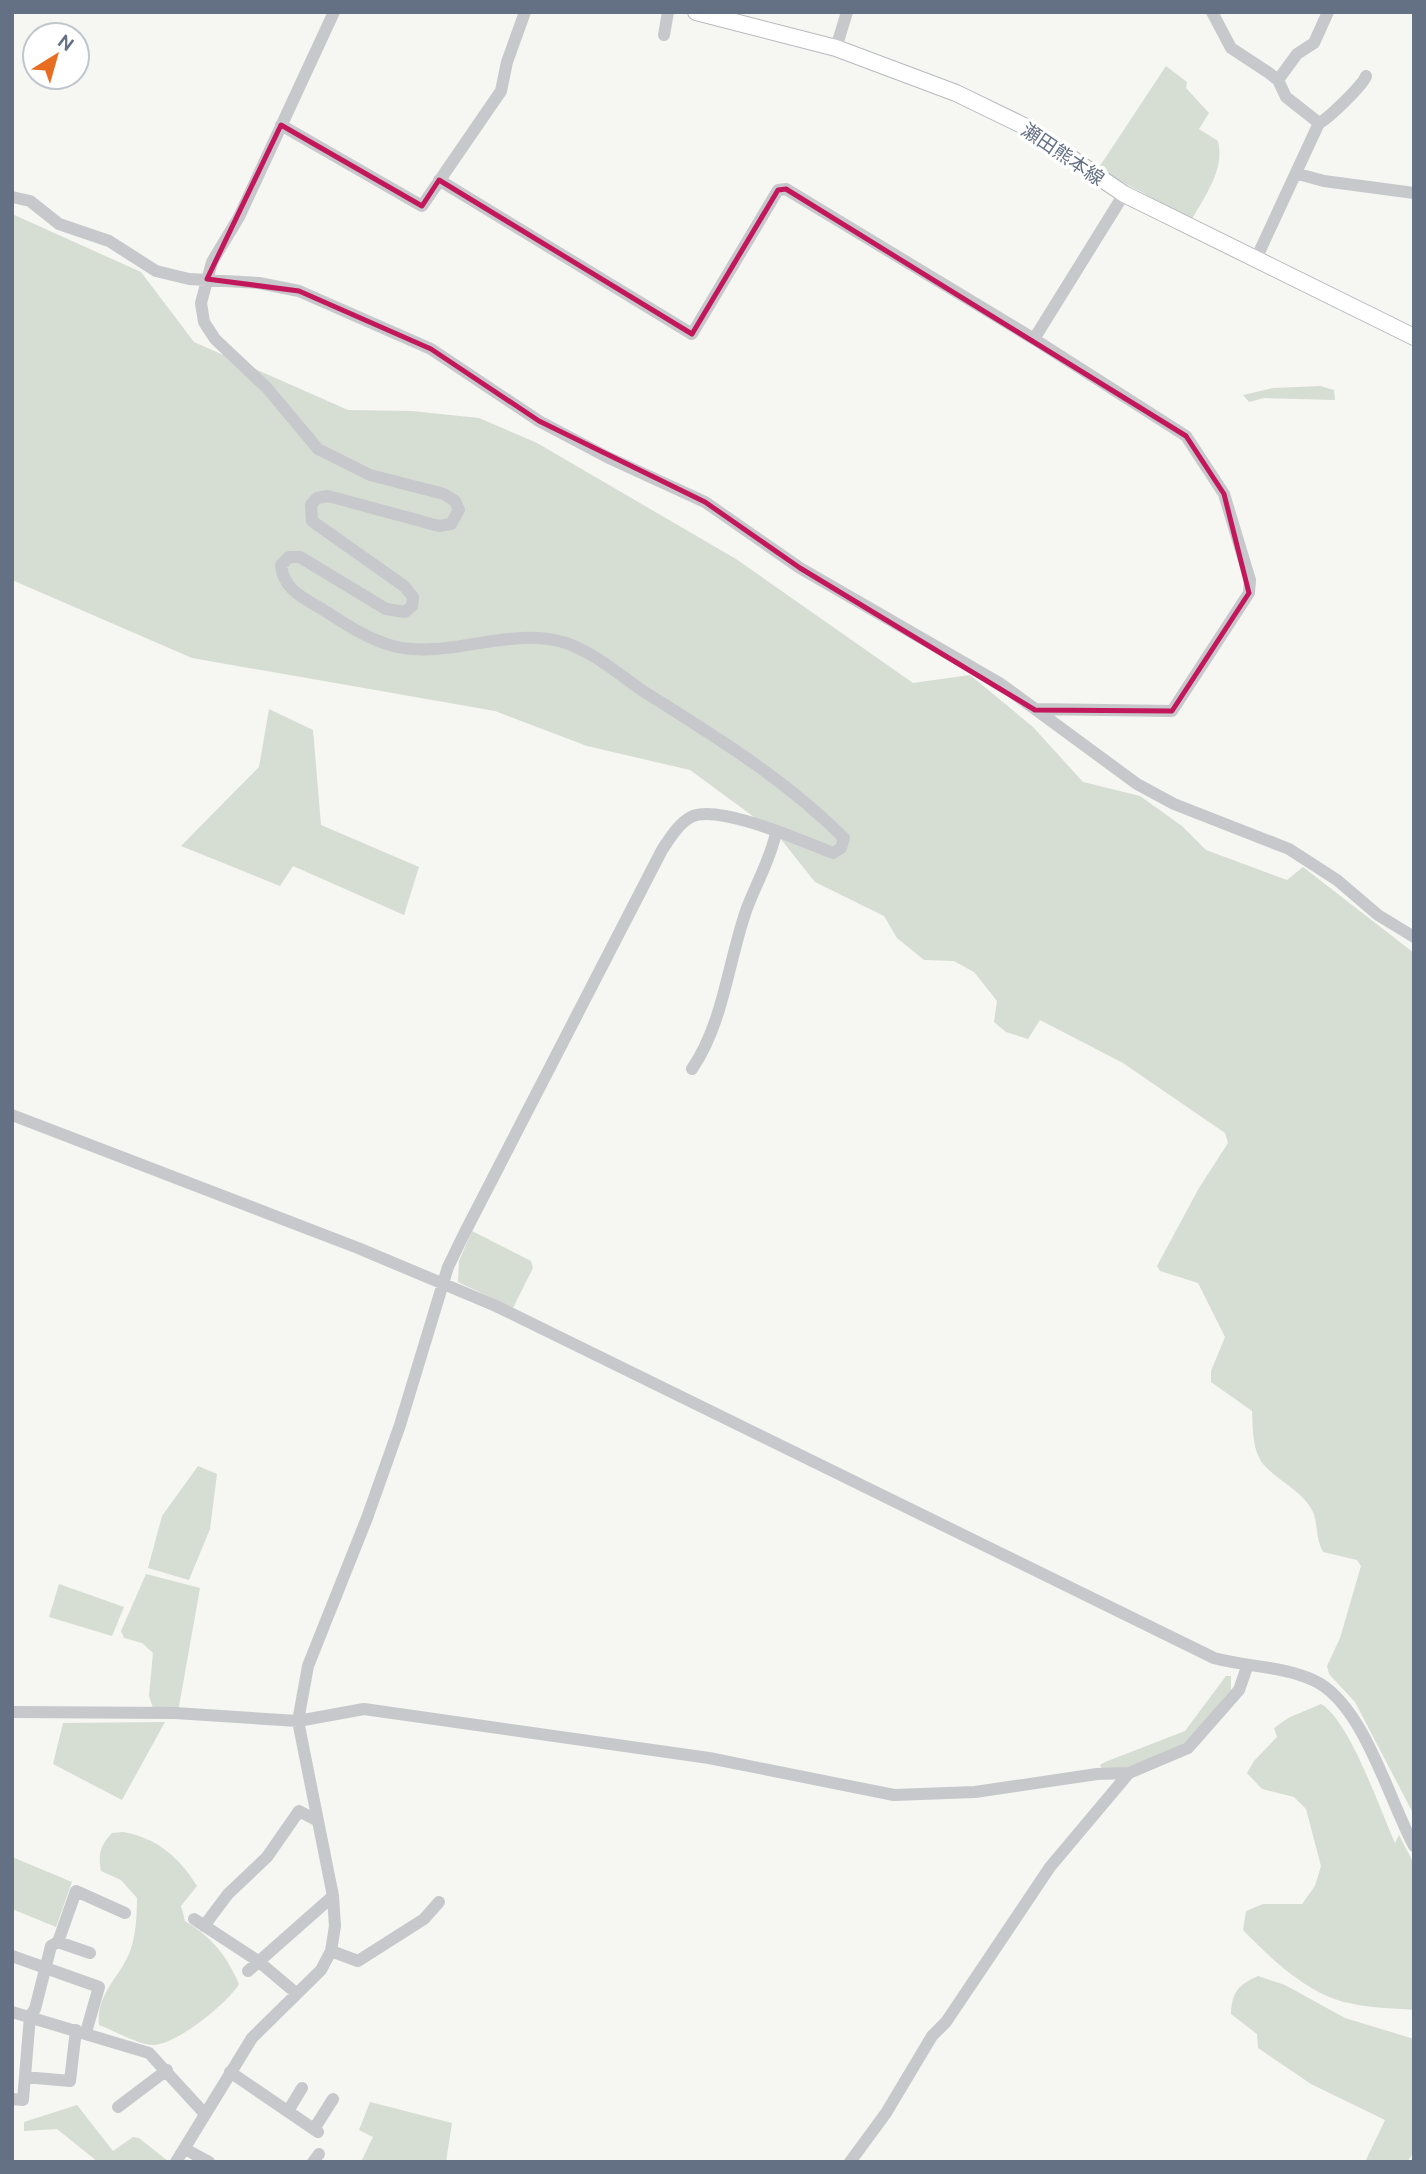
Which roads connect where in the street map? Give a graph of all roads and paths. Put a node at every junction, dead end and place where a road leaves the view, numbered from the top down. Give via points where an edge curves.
1 (334, 12) edge
2 (525, 12) edge
3 (668, 12) edge
4 (696, 12) edge
5 (848, 12) edge
6 (1212, 12) edge
7 (1328, 12) edge
8 (664, 35) dead end
9 (836, 48) junction
10 (1366, 76) dead end
11 (1278, 80) junction
12 (1319, 123) junction
13 (281, 125) junction
14 (1298, 174) junction
15 (439, 180) junction
16 (1414, 193) edge
17 (1124, 194) junction
18 (12, 197) edge
19 (1256, 259) junction
20 (207, 279) junction
21 (1414, 337) edge
22 (1034, 339) junction
23 (1035, 709) junction
24 (776, 833) junction
25 (1414, 937) edge
26 (692, 1069) dead end
27 (12, 1115) edge
28 (442, 1286) junction
29 (1247, 1667) junction
30 (12, 1712) edge
31 (298, 1721) junction
32 (1129, 1773) junction
33 (318, 1821) junction
34 (1414, 1846) edge
35 (333, 1896) junction
36 (439, 1902) dead end
37 (125, 1913) dead end
38 (58, 1942) junction
39 (331, 1951) junction
40 (90, 1953) dead end
41 (12, 1956) edge
42 (258, 1961) junction
43 (44, 1969) junction
44 (248, 1971) dead end
45 (296, 1993) junction
46 (12, 2012) edge
47 (30, 2016) junction
48 (81, 2031) junction
49 (167, 2070) junction
50 (230, 2072) junction
51 (25, 2077) junction
52 (302, 2088) dead end
53 (12, 2099) edge
54 (333, 2099) dead end
55 (118, 2107) dead end
56 (288, 2111) junction
57 (205, 2114) junction
58 (185, 2149) junction
59 (176, 2162) edge
60 (209, 2162) edge
61 (849, 2162) edge

1 - 13 street
2 - 15 street via 501,91
3 - 8 street
4 - 9 main road, 瀬田熊本線
5 - 9 street
6 - 11 street via 1231,48
7 - 11 street via 1314,43 1297,54
9 - 17 main road, 瀬田熊本線 via 1005,116
10 - 12 street via 1327,120
11 - 12 street via 1286,97
12 - 14 street
13 - 15 street via 422,206
13 - 20 street
14 - 16 street
14 - 19 street
15 - 22 street via 692,334 778,190 786,189
17 - 19 main road, 瀬田熊本線
17 - 22 street
18 - 20 street via 30,201 59,224 109,241 156,271
19 - 21 main road, 瀬田熊本線
20 - 23 street via 299,291 431,349 539,421 705,502 800,568 1001,684
20 - 24 street via 201,303 204,322 215,339 267,388 318,449 370,475 444,494 459,510 451,524 439,526 328,496 317,498 311,505 312,520 404,586 413,597 412,606 405,612 386,609 300,557 289,557 281,565 290,589 374,640 395,647 428,649 534,638 569,644 745,754 811,805 844,838 833,853
22 - 23 street via 1186,436 1224,494 1250,580 1249,593 1172,711
23 - 25 street via 1137,784 1174,804 1289,849
24 - 26 street via 747,908 711,1039
24 - 28 street via 735,817 704,813 682,822 662,850 464,1234
27 - 28 street via 358,1248
28 - 29 street via 496,1306 1159,1632 1214,1658
28 - 31 street via 400,1425 308,1666
29 - 32 street via 1239,1690 1188,1748
29 - 34 street via 1296,1674 1338,1696 1354,1715
30 - 31 street via 175,1713
31 - 32 street via 364,1709 422,1715 709,1758 894,1795 975,1792
31 - 33 street
32 - 61 street via 1050,1867
33 - 35 street
33 - 42 street via 299,1811 267,1857 199,1923
35 - 39 street
35 - 42 street
36 - 39 street via 424,1919 358,1961
37 - 38 street via 76,1891
38 - 40 street
38 - 43 street via 51,1946
39 - 45 street via 321,1970
41 - 43 street
42 - 44 street
42 - 45 street
43 - 47 street
43 - 48 street via 99,1987
45 - 50 street via 252,2038
46 - 47 street
47 - 48 street
47 - 51 street
48 - 49 street via 149,2053
48 - 51 street via 70,2081
49 - 55 street
49 - 57 street
50 - 56 street
50 - 57 street
51 - 53 street via 23,2100
52 - 56 street
54 - 56 street via 316,2130
57 - 58 street
58 - 59 street
58 - 60 street

